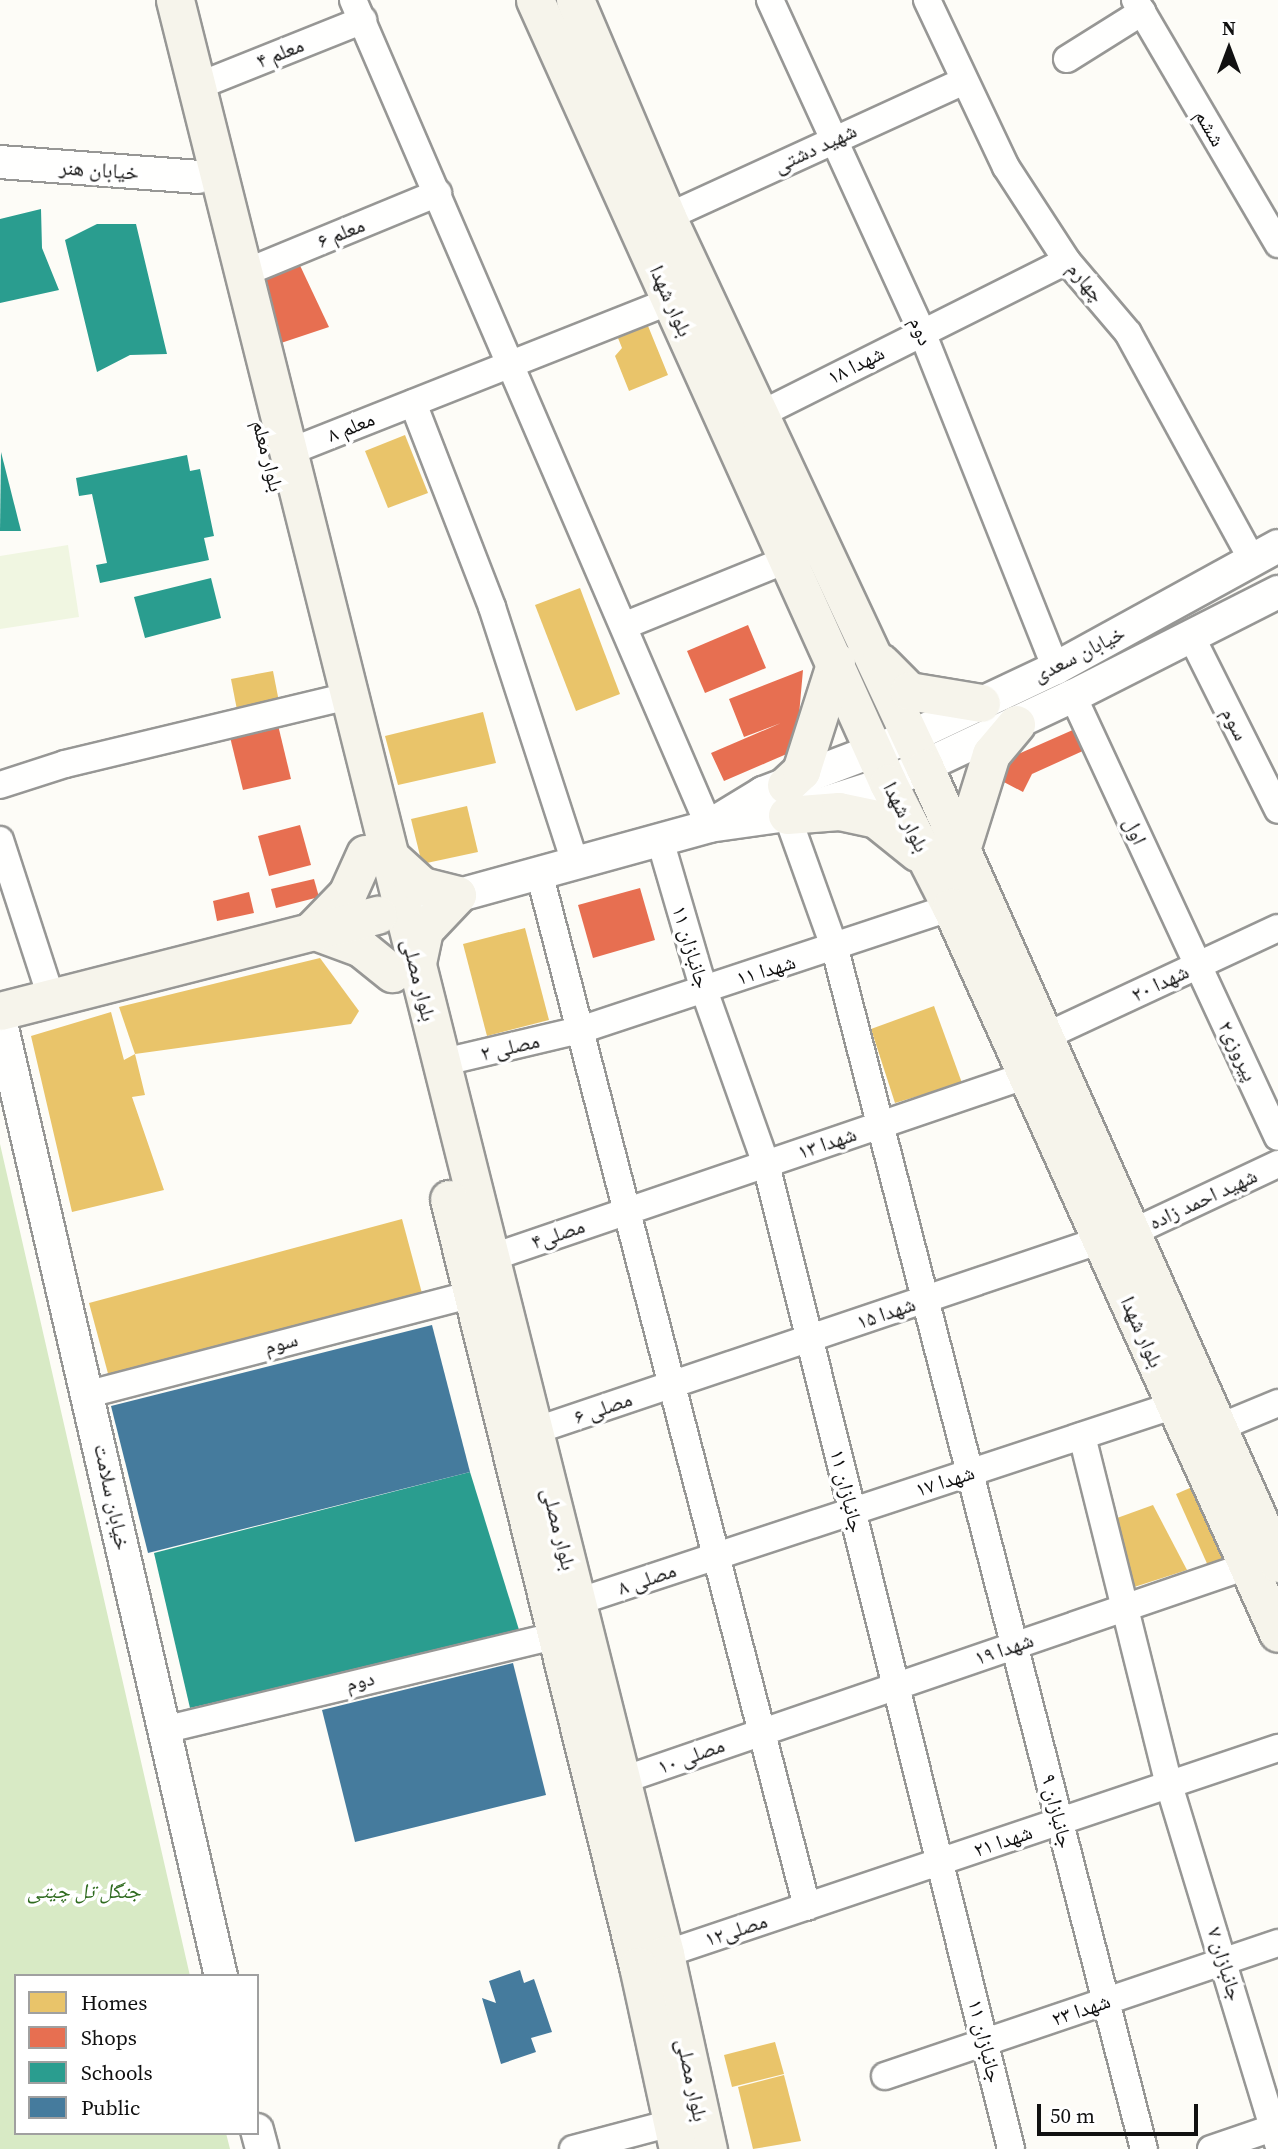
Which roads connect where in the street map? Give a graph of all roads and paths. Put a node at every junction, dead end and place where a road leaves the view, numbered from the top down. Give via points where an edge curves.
1 (149, 0) edge
2 (175, 0) edge
3 (535, 0) edge
4 (575, 0) edge
5 (771, 0) edge
6 (927, 0) edge
7 (1138, 6) edge
8 (358, 10) edge
9 (1067, 59) dead end
10 (964, 81) junction
11 (198, 86) junction
12 (834, 140) junction
13 (0, 162) edge
14 (198, 177) junction
15 (438, 193) junction
16 (667, 217) junction
17 (1278, 244) edge
18 (1068, 261) junction
19 (244, 273) junction
20 (671, 301) junction
21 (922, 332) junction
22 (512, 363) junction
23 (413, 403) junction
24 (759, 415) junction
25 (289, 452) junction
26 (805, 552) junction
27 (1266, 553) edge
28 (1275, 600) edge
29 (626, 625) junction
30 (1192, 638) junction
31 (872, 653) junction
32 (836, 662) junction
33 (1056, 668) junction
34 (1073, 696) junction
35 (332, 700) junction
36 (981, 703) junction
37 (1016, 724) junction
38 (917, 752) junction
39 (881, 768) junction
40 (0, 785) edge
41 (786, 800) junction
42 (1278, 810) edge
43 (709, 826) junction
44 (0, 840) edge
45 (660, 840) junction
46 (376, 854) junction
47 (944, 857) junction
48 (575, 862) junction
49 (539, 872) junction
50 (457, 895) junction
51 (951, 906) junction
52 (390, 913) junction
53 (1278, 928) edge
54 (312, 930) junction
55 (835, 949) junction
56 (1197, 966) junction
57 (404, 970) junction
58 (704, 990) junction
59 (51, 997) junction
60 (0, 1011) edge
61 (0, 1019) edge
62 (580, 1030) junction
63 (1042, 1038) junction
64 (440, 1063) junction
65 (1027, 1075) junction
66 (880, 1125) junction
67 (1278, 1137) edge
68 (766, 1164) junction
69 (1278, 1164) edge
70 (627, 1210) junction
71 (1115, 1237) junction
72 (490, 1258) junction
73 (472, 1294) junction
74 (925, 1300) junction
75 (809, 1338) junction
76 (671, 1384) junction
77 (89, 1394) junction
78 (1278, 1403) edge
79 (1175, 1405) junction
80 (1220, 1427) junction
81 (534, 1431) junction
82 (1082, 1436) junction
83 (971, 1472) junction
84 (853, 1511) junction
85 (716, 1555) junction
86 (552, 1558) junction
87 (1262, 1564) edge
88 (577, 1602) junction
89 (1124, 1608) junction
90 (1278, 1633) edge
91 (558, 1635) junction
92 (1015, 1646) junction
93 (896, 1686) junction
94 (163, 1730) junction
95 (761, 1731) junction
96 (1278, 1748) edge
97 (620, 1781) junction
98 (1169, 1785) junction
99 (1059, 1822) junction
100 (940, 1862) junction
101 (807, 1907) junction
102 (1278, 1943) edge
103 (665, 1954) junction
104 (1224, 1959) junction
105 (221, 1974) edge
106 (1106, 2002) junction
107 (985, 2043) junction
108 (885, 2076) dead end
109 (1277, 2133) edge
110 (689, 2134) edge
111 (573, 2149) edge
112 (1011, 2149) edge
113 (1144, 2149) edge
114 (1211, 2149) edge

1 - 14 main road, بلوار معلم
2 - 11 main road, بلوار معلم
3 - 20 main road, بلوار شهدا
4 - 16 main road, بلوار شهدا
5 - 12 street, دوم
6 - 10 street, چهارم
7 - 9 street
7 - 17 street, ششم
8 - 11 street, معلم ۴
8 - 15 street
10 - 12 street, شهید دشتی
10 - 18 street, چهارم via 1006,166
11 - 19 main road, بلوار معلم
12 - 16 street, شهید دشتی
12 - 21 street, دوم
13 - 14 street, خیابان هنر
14 - 35 main road, بلوار معلم
15 - 19 street, معلم ۶
15 - 22 street
16 - 24 main road, بلوار شهدا
18 - 21 street, شهدا ۱۸
18 - 27 street, چهارم via 1128,332
19 - 25 main road, بلوار معلم
20 - 22 street, معلم ۸
20 - 26 main road, بلوار شهدا
21 - 24 street, شهدا ۱۸
21 - 33 street, دوم
22 - 23 street, معلم ۸
22 - 29 street
23 - 25 street, معلم ۸
23 - 48 street via 480,572
24 - 26 main road, بلوار شهدا
25 - 46 main road, بلوار معلم
26 - 29 street
26 - 31 main road, بلوار شهدا
26 - 32 main road, بلوار شهدا
27 - 33 street, خیابان سعدی
28 - 30 street, خیابان سعدی
29 - 43 street
30 - 34 street, خیابان سعدی
30 - 42 street, سوم
31 - 36 main road via 909,691
31 - 38 main road, بلوار شهدا
32 - 39 main road, بلوار شهدا
32 - 41 main road via 801,771
33 - 36 street, خیابان سعدی
34 - 37 street, خیابان سعدی
34 - 56 street, اول
35 - 40 street via 65,764
35 - 46 main road, بلوار معلم
36 - 38 street, خیابان سعدی
37 - 38 street, خیابان سعدی
37 - 47 main road via 991,754
38 - 39 street, خیابان سعدی
38 - 47 main road, بلوار شهدا
39 - 41 street, خیابان سعدی
39 - 47 main road, بلوار شهدا
41 - 43 street, خیابان سعدی
41 - 47 main road via 876,818
41 - 55 street, جانبازان ۹
43 - 45 street, خیابان سعدی
44 - 59 street
45 - 48 street, خیابان سعدی
45 - 58 street, جانبازان ۱۱
46 - 50 main road via 422,886
46 - 52 main road, بلوار معلم
46 - 54 main road via 347,894
47 - 51 main road, بلوار شهدا
47 - 63 main road, بلوار شهدا
48 - 49 street, خیابان سعدی
49 - 50 street, خیابان سعدی
49 - 62 street
50 - 52 street, خیابان سعدی
50 - 57 main road via 424,930
51 - 55 street, شهدا ۱۱
51 - 65 main road, بلوار شهدا
52 - 54 main road
52 - 57 main road, بلوار مصلی
53 - 56 street, شهدا ۲۰
54 - 57 main road
54 - 59 main road
55 - 58 street, شهدا ۱۱
55 - 66 street, جانبازان ۹
56 - 63 street, شهدا ۲۰
56 - 67 street, پیروزی۲
57 - 64 main road, بلوار مصلی
57 - 73 main road, بلوار مصلی
58 - 62 street, شهدا ۱۱
58 - 68 street, جانبازان ۱۱
59 - 60 main road
61 - 77 street, خیابان سلامت
62 - 64 street, مصلی ۲
62 - 70 street
63 - 71 main road, بلوار شهدا
64 - 72 main road, بلوار مصلی
65 - 66 street, شهدا ۱۳
65 - 71 main road, بلوار شهدا
66 - 68 street, شهدا ۱۳
66 - 74 street, جانبازان ۹
68 - 70 street, شهدا ۱۳
68 - 75 street, جانبازان ۱۱
69 - 71 street, شهید احمد زاده
70 - 72 street, مصلی۴
70 - 76 street
71 - 74 street, شهدا ۱۵
71 - 79 main road, بلوار شهدا
71 - 80 main road, بلوار شهدا
72 - 81 main road, بلوار مصلی
73 - 77 street, سوم
73 - 86 main road, بلوار مصلی
74 - 75 street, شهدا ۱۵
74 - 83 street, جانبازان ۹
75 - 76 street, شهدا ۱۵
75 - 84 street, جانبازان ۱۱
76 - 81 street, مصلی ۶
76 - 85 street
77 - 94 street, خیابان سلامت
78 - 80 street
79 - 82 street, شهدا ۱۷
79 - 87 main road, بلوار شهدا
80 - 87 main road, بلوار شهدا
81 - 86 main road, بلوار مصلی
82 - 83 street, شهدا ۱۷
82 - 89 street, جانبازان ۷
83 - 84 street, شهدا ۱۷
83 - 92 street, جانبازان ۹
84 - 85 street, شهدا ۱۷
84 - 93 street, جانبازان ۱۱
85 - 88 street, مصلی ۸
85 - 95 street
86 - 88 main road, بلوار مصلی
86 - 91 main road, بلوار مصلی
87 - 89 street, شهدا ۱۹
87 - 90 main road, بلوار شهدا
88 - 97 main road, بلوار مصلی
89 - 92 street, شهدا ۱۹
89 - 98 street, جانبازان ۷
91 - 94 street, دوم
91 - 110 main road, بلوار مصلی
92 - 93 street, شهدا ۱۹
92 - 99 street, جانبازان ۹
93 - 95 street, شهدا ۱۹
93 - 100 street, جانبازان ۱۱
94 - 105 street, خیابان سلامت
95 - 97 street, مصلی ۱۰
95 - 101 street
96 - 98 street, شهدا ۲۱
97 - 103 main road, بلوار مصلی
98 - 99 street, شهدا ۲۱
98 - 104 street, جانبازان ۷
99 - 100 street, شهدا ۲۱
99 - 106 street, جانبازان ۹
100 - 101 street, شهدا ۲۱
100 - 107 street, جانبازان ۱۱
101 - 103 street, مصلی۱۲
102 - 104 street, شهدا ۲۳
103 - 110 main road, بلوار مصلی
104 - 106 street, شهدا ۲۳
104 - 109 street, جانبازان ۷
106 - 107 street, شهدا ۲۳
106 - 113 street, جانبازان ۹
107 - 108 street, شهدا ۲۳
107 - 112 street, جانبازان ۱۱
109 - 114 street
110 - 111 street

